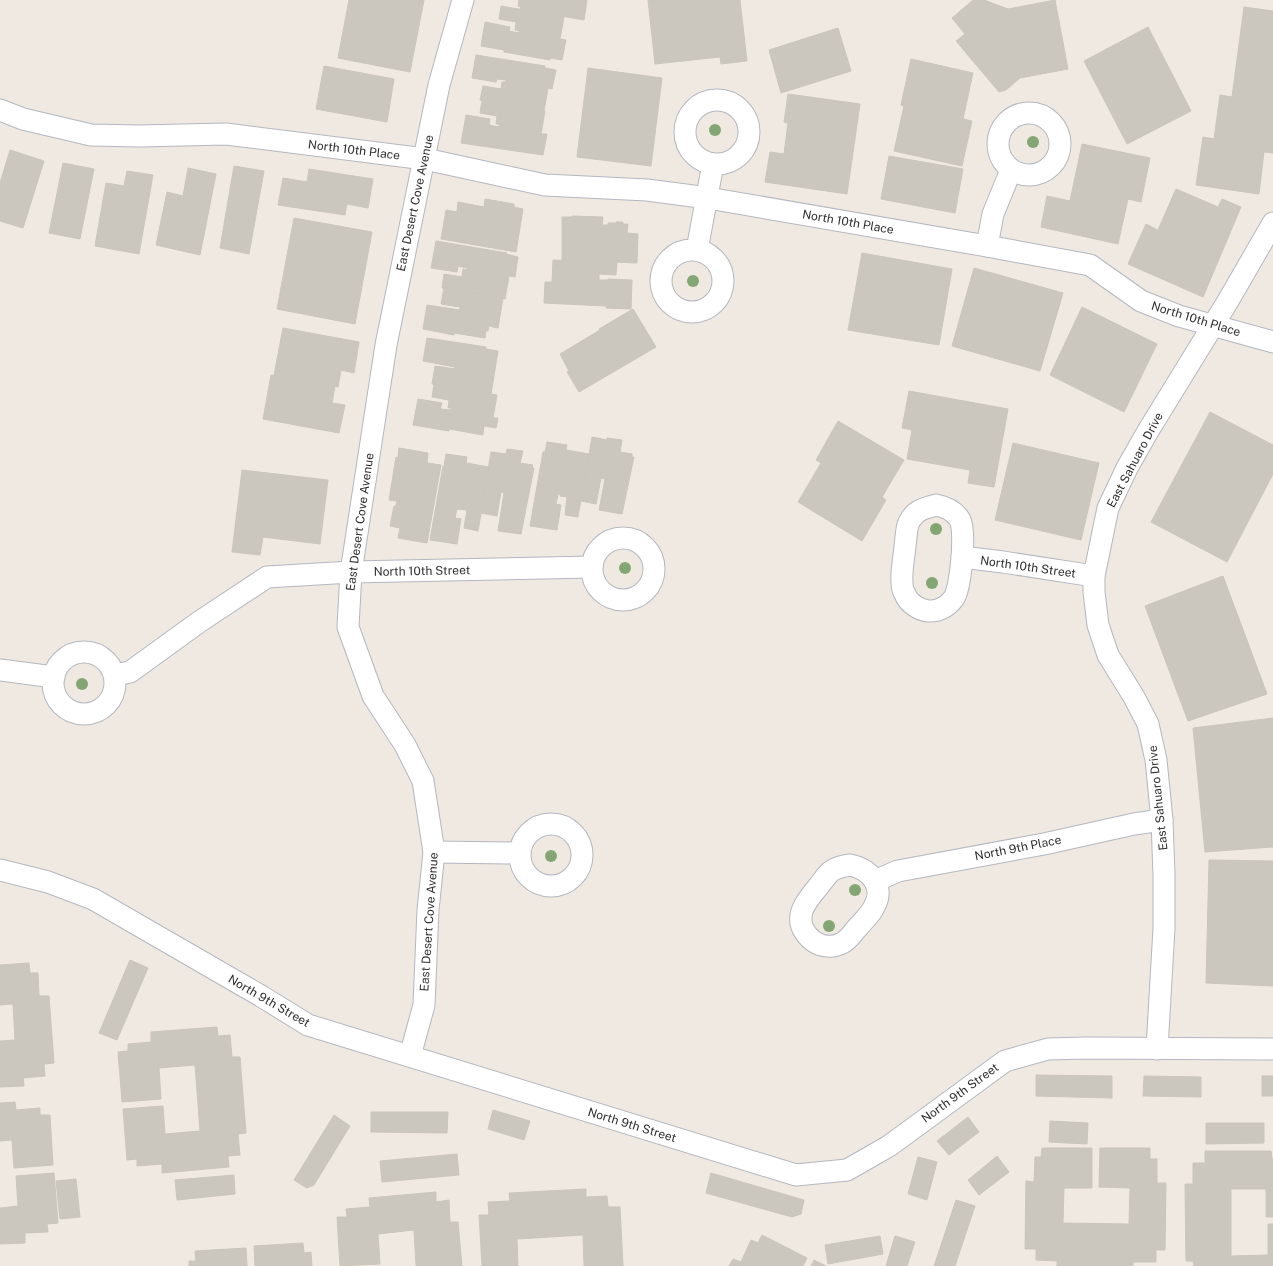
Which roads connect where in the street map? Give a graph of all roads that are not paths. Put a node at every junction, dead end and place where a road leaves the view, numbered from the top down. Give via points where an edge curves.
1 (463, 0) edge
2 (0, 110) edge
3 (425, 158) junction
4 (713, 164) dead end
5 (1011, 170) dead end
6 (708, 198) junction
7 (1273, 223) edge
8 (988, 246) junction
9 (697, 250) dead end
10 (1213, 324) junction
11 (1273, 342) edge
12 (962, 557) junction
13 (592, 567) dead end
14 (351, 572) junction
15 (1094, 576) junction
16 (0, 670) edge
17 (114, 675) junction
18 (54, 677) junction
19 (1162, 820) junction
20 (434, 852) junction
21 (520, 853) dead end
22 (0, 870) edge
23 (875, 881) dead end
24 (1157, 1048) junction
25 (1273, 1049) edge
26 (410, 1056) junction

1 - 3 street, East Desert Cove Avenue via 439,85
2 - 3 street, North 10th Place via 23,119 91,135 226,134
3 - 6 street, North 10th Place via 545,184 647,190
3 - 14 street, East Desert Cove Avenue via 386,345
4 - 6 street
5 - 8 street via 993,214
6 - 8 street, North 10th Place
6 - 9 street
7 - 10 street, East Sahuaro Drive
8 - 10 street, North 10th Place via 1090,266 1141,301 1179,316
10 - 11 street, North 10th Place
10 - 15 street, East Sahuaro Drive via 1148,431 1108,508
12 - 12 street via 964,531 953,511 936,505 924,507 916,512 908,525 902,583 905,595 912,604 918,609 928,611 943,608 950,603 958,589
12 - 15 street, North 10th Street
13 - 14 street, North 10th Street
14 - 17 street, North 10th Street via 267,577 130,672
14 - 20 street, East Desert Cove Avenue via 348,627 373,696 405,745 423,781
15 - 19 street, East Sahuaro Drive via 1098,625 1108,655 1148,724 1156,760
16 - 18 street
17 - 18 street via 110,665 103,658 94,653 84,652 64,659 57,667
17 - 18 street via 116,685 108,704 90,714 75,713 62,705 53,687
19 - 23 street, North 9th Place via 898,871
19 - 24 street, East Sahuaro Drive via 1164,928
20 - 21 street
20 - 26 street, East Desert Cove Avenue via 428,910 424,1004
22 - 26 street, North 9th Street via 48,882 93,899 308,1025
24 - 25 street, North 9th Street
24 - 26 street, North 9th Street via 1048,1049 1005,1061 889,1146 847,1170 796,1176

